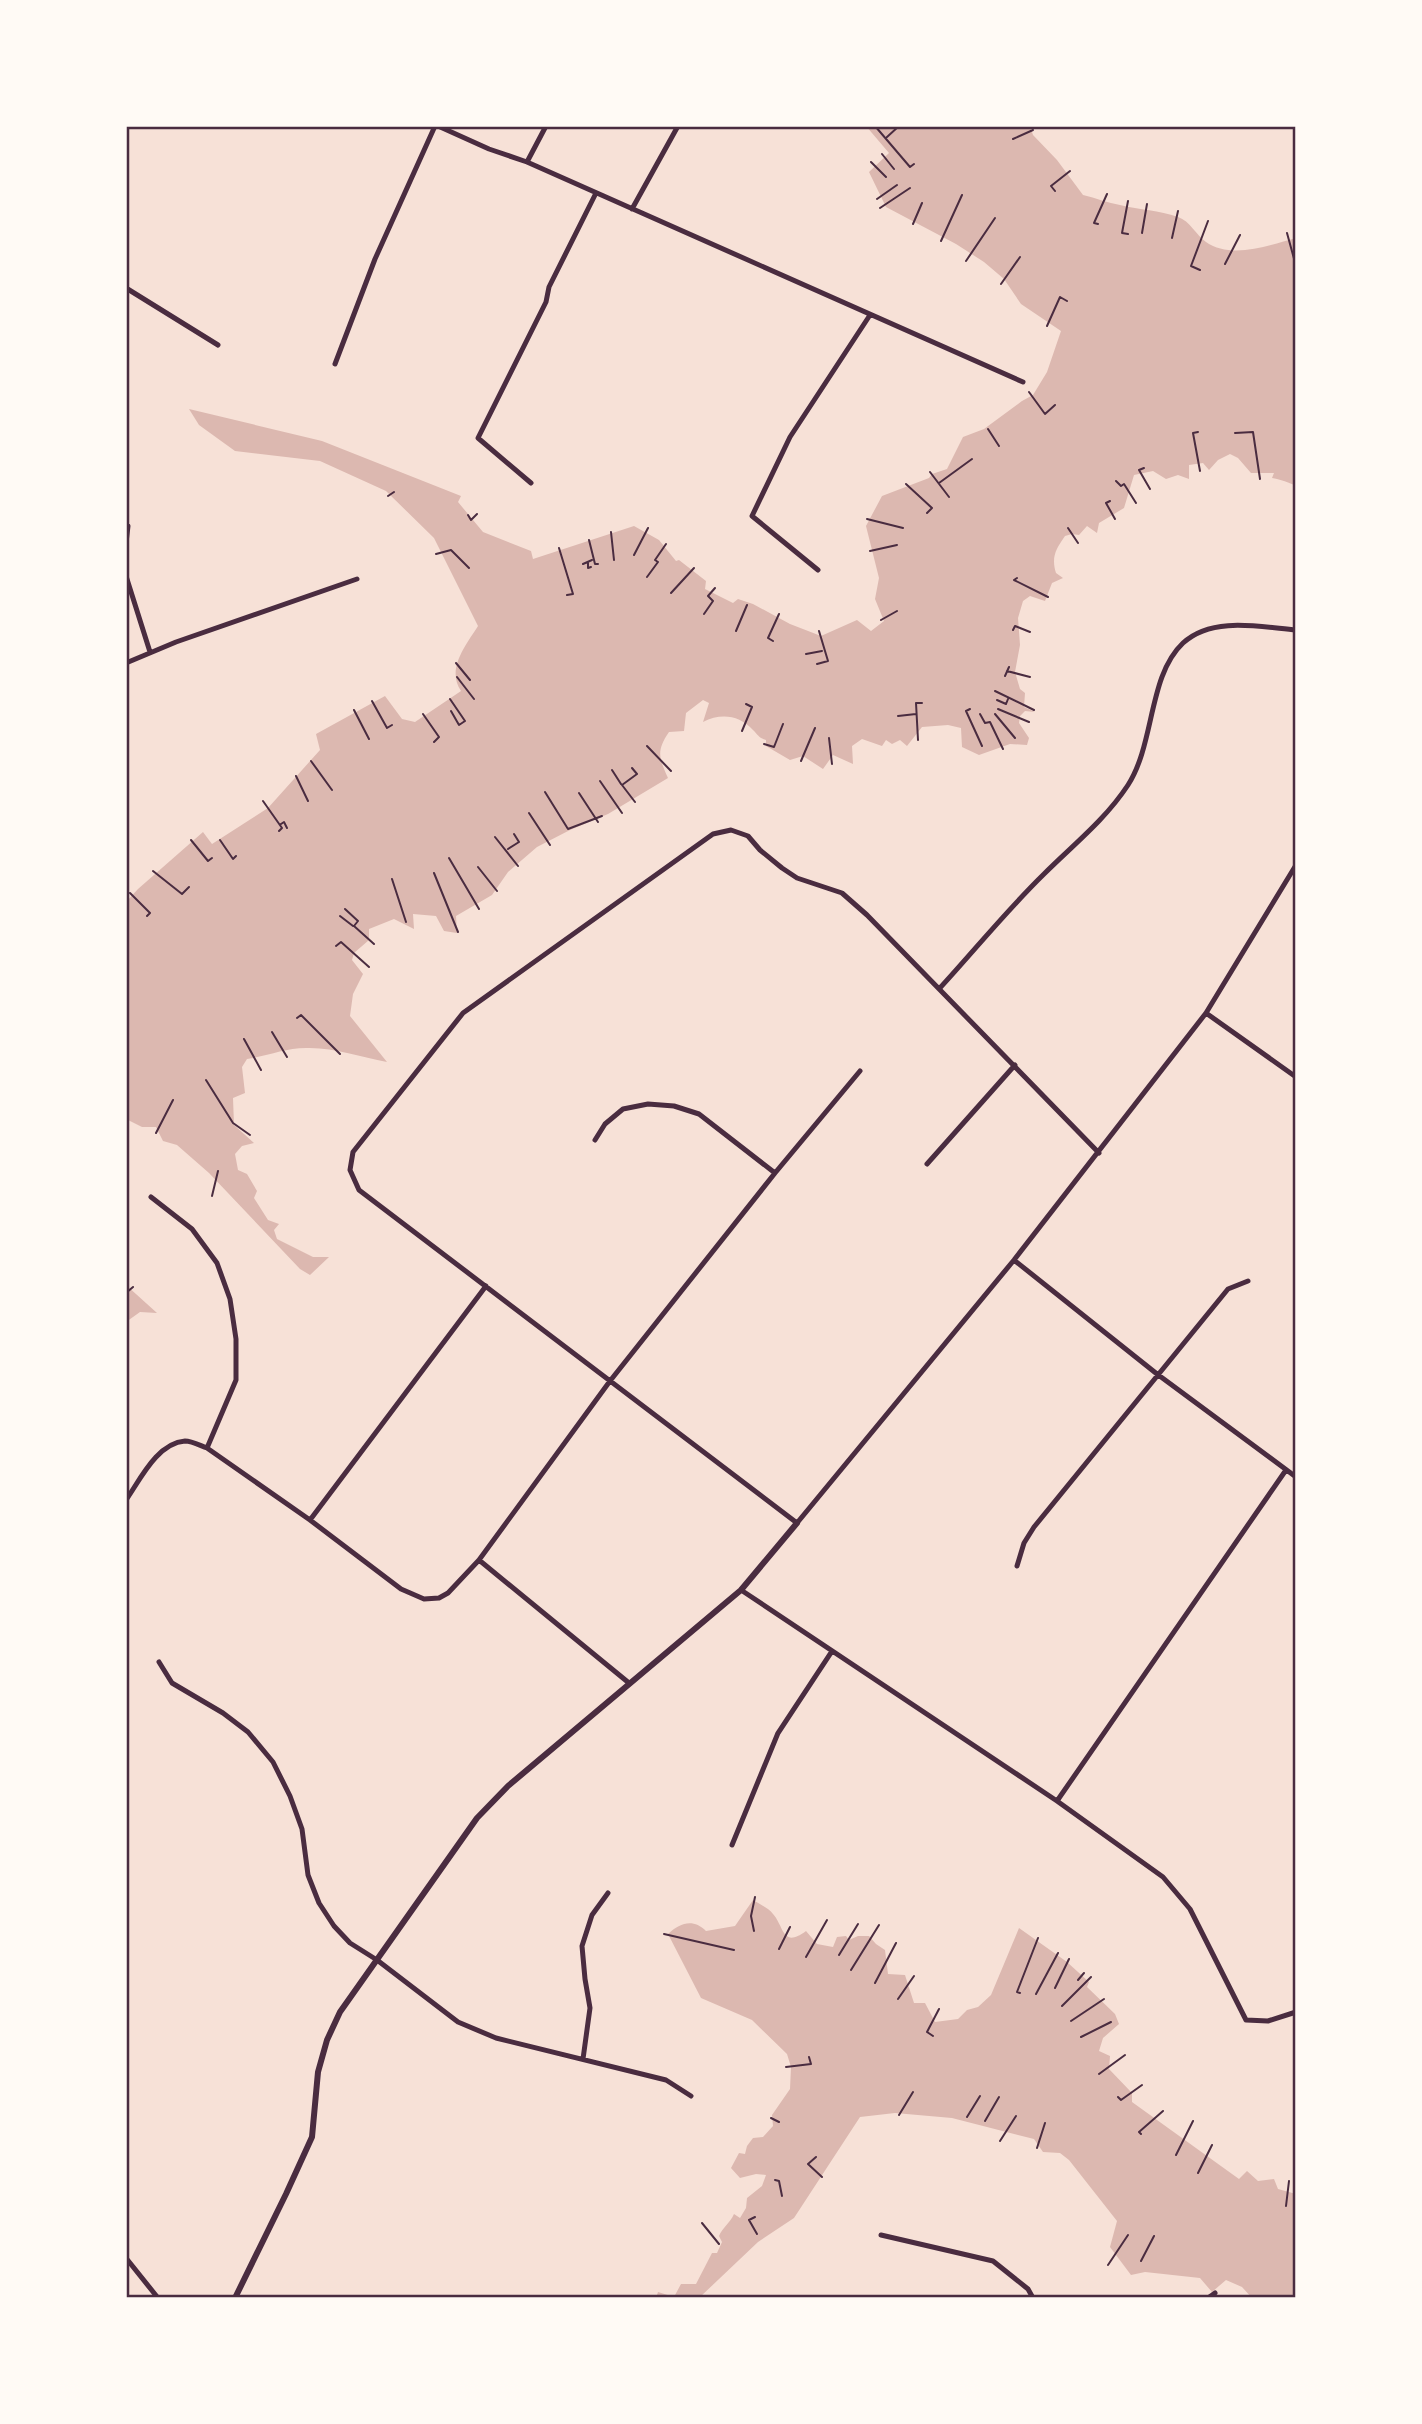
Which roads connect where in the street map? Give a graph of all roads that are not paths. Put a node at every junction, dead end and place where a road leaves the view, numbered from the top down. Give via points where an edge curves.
1 (437, 126) edge
2 (546, 126) edge
3 (678, 126) edge
4 (527, 162) junction
5 (596, 193) junction
6 (632, 209) junction
7 (126, 288) edge
8 (870, 315) junction
9 (218, 345) dead end
10 (335, 364) dead end
11 (1023, 382) dead end
12 (531, 483) dead end
13 (128, 526) edge
14 (126, 544) edge
15 (818, 570) dead end
16 (126, 576) edge
17 (357, 579) dead end
18 (1296, 630) edge
19 (150, 652) junction
20 (126, 663) edge
21 (1296, 865) edge
22 (1290, 876) junction
23 (1296, 880) edge
24 (939, 989) junction
25 (1206, 1013) junction
26 (1015, 1065) junction
27 (860, 1071) dead end
28 (1296, 1077) edge
29 (595, 1140) dead end
30 (1099, 1153) junction
31 (927, 1164) dead end
32 (775, 1173) junction
33 (151, 1198) dead end
34 (1014, 1260) junction
35 (1248, 1281) dead end
36 (486, 1286) junction
37 (1157, 1374) junction
38 (610, 1381) junction
39 (207, 1448) junction
40 (1286, 1470) junction
41 (1296, 1476) edge
42 (126, 1500) edge
43 (310, 1520) junction
44 (797, 1523) junction
45 (479, 1560) junction
46 (1017, 1566) dead end
47 (741, 1590) junction
48 (832, 1651) junction
49 (159, 1662) dead end
50 (629, 1683) junction
51 (1057, 1801) junction
52 (732, 1844) dead end
53 (608, 1893) dead end
54 (377, 1961) junction
55 (1296, 2012) edge
56 (583, 2059) junction
57 (691, 2096) dead end
58 (881, 2235) dead end
59 (126, 2258) edge
60 (1215, 2293) dead end
61 (158, 2298) edge
62 (234, 2298) edge
63 (1033, 2298) edge
64 (1208, 2298) edge

1 - 4 street
1 - 10 street via 375,258
2 - 4 street
3 - 6 street
4 - 5 street
5 - 6 street
5 - 12 street via 478,438
6 - 8 street
7 - 9 street
8 - 11 street
8 - 15 street via 790,437 752,516
13 - 14 street
16 - 19 street
17 - 19 street
18 - 24 street via 1230,626 1201,630 1183,643 1165,667 1148,739 1129,784 1095,827 1043,875
19 - 20 street
21 - 22 street
22 - 23 street
22 - 25 street
24 - 26 street
24 - 36 street via 842,893 789,873 748,836 731,830 713,834 463,1013 353,1152 350,1170 359,1190
25 - 28 street
25 - 30 street
26 - 30 street
26 - 31 street
27 - 32 street
29 - 32 street via 623,1109 648,1104 674,1106 699,1114
30 - 34 street
32 - 38 street
33 - 39 street via 192,1229 217,1263 230,1299 236,1380
34 - 37 street
34 - 44 street
35 - 37 street via 1228,1289
36 - 38 street
36 - 43 street
37 - 40 street
37 - 46 street via 1034,1527
38 - 44 street
38 - 45 street
39 - 42 street via 188,1441 171,1445
39 - 43 street
40 - 41 street
40 - 51 street
43 - 45 street via 401,1589 424,1599 448,1593
44 - 47 street
45 - 50 street
47 - 48 street
47 - 50 street
48 - 51 street
48 - 52 street via 778,1733
49 - 54 street via 172,1683 248,1732 273,1762 302,1829 308,1875 319,1903 350,1943
50 - 54 street via 477,1818
51 - 55 street via 1163,1877 1189,1909 1246,2020 1268,2021
53 - 56 street via 592,1915 582,1946 590,2008
54 - 56 street via 458,2022 496,2038
54 - 62 street via 340,2012 327,2040 316,2078 312,2137
56 - 57 street via 666,2080
58 - 63 street via 993,2261
59 - 61 street
60 - 64 street

